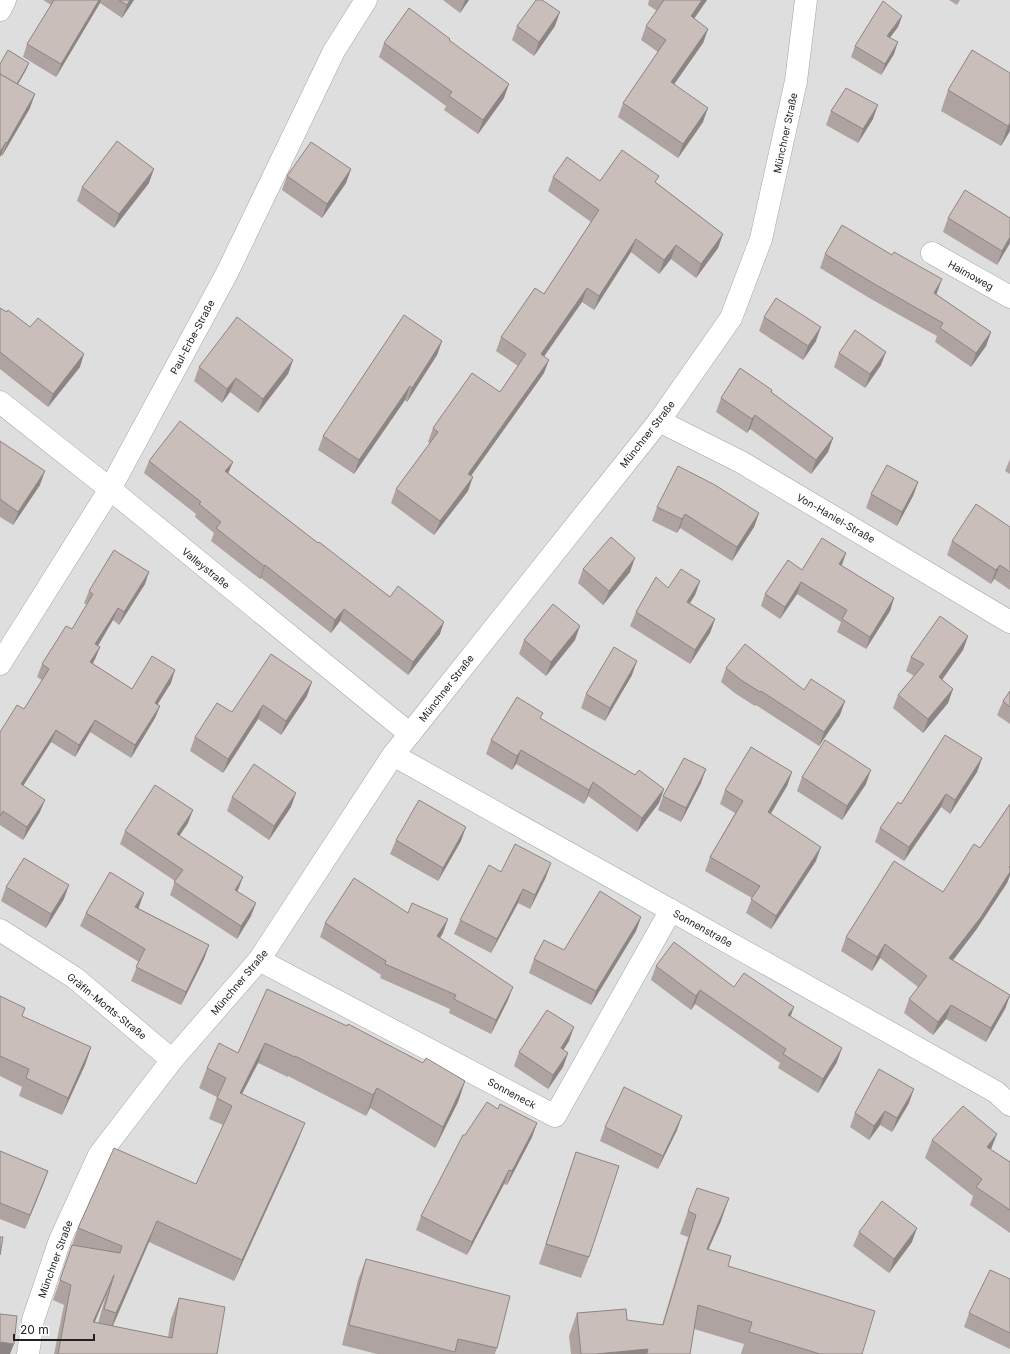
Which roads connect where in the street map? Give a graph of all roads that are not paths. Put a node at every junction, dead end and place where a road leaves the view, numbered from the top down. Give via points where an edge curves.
1 (5, 0) edge
2 (366, 0) edge
3 (806, 0) edge
4 (0, 10) edge
5 (932, 253) dead end
6 (1010, 297) edge
7 (0, 402) edge
8 (659, 421) junction
9 (110, 490) junction
10 (1010, 622) edge
11 (0, 664) edge
12 (410, 734) junction
13 (393, 755) junction
14 (671, 910) junction
15 (0, 930) edge
16 (259, 960) junction
17 (172, 1060) junction
18 (1010, 1105) edge
19 (28, 1354) edge

1 - 4 street
2 - 9 street, Paul-Erbe-Straße via 334,51 227,273
3 - 8 street, Münchner Straße via 796,81 762,239 730,318
5 - 6 street, Haimoweg
7 - 9 street, Valleystraße
8 - 10 street, Von-Haniel-Straße via 741,462
8 - 12 street, Münchner Straße
9 - 11 street, Paul-Erbe-Straße
9 - 12 street, Valleystraße
12 - 13 street, Münchner Straße
13 - 14 street, Sonnenstraße
13 - 16 street, Münchner Straße
14 - 16 street, Sonneneck via 554,1116
14 - 18 street, Sonnenstraße via 996,1092
15 - 17 street, Gräfin-Monts-Straße via 75,978
16 - 17 street, Münchner Straße
17 - 19 street, Münchner Straße via 99,1155 60,1240 34,1320

